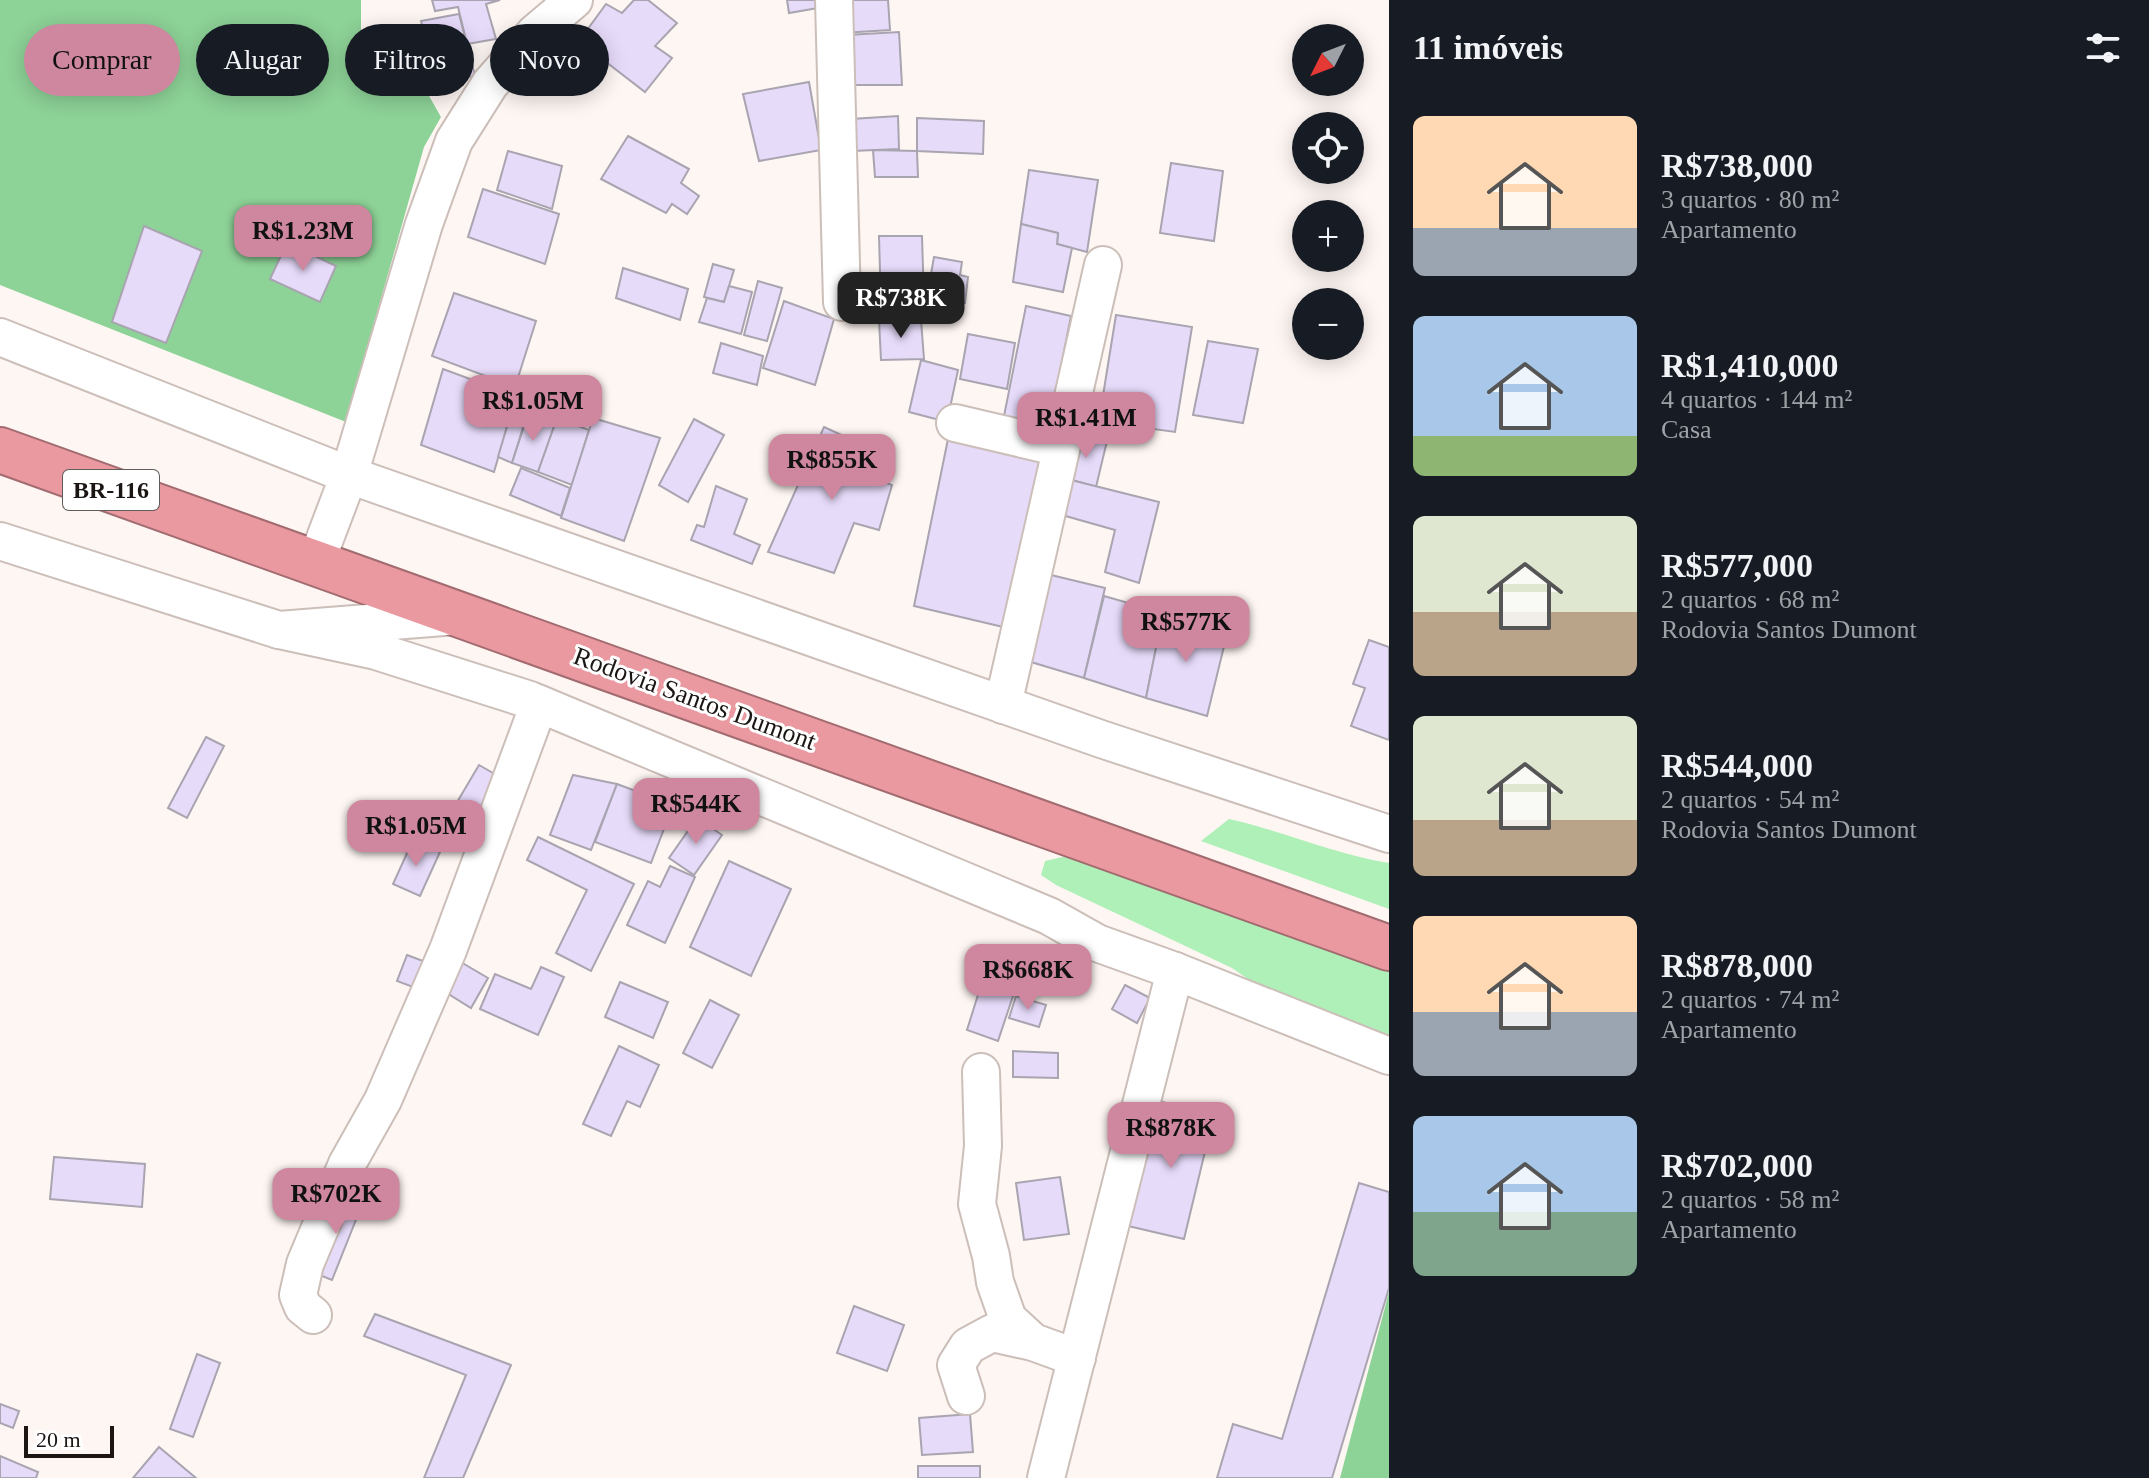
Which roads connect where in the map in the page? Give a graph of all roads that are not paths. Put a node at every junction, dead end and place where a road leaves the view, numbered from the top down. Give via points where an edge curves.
1 (574, 0) edge
2 (834, 0) edge
3 (1103, 265) dead end
4 (842, 302) dead end
5 (0, 337) edge
6 (955, 423) dead end
7 (1061, 448) junction
8 (0, 450) edge
9 (349, 475) junction
10 (6, 549) edge
11 (316, 562) junction
12 (463, 615) junction
13 (279, 630) junction
14 (539, 704) junction
15 (1003, 705) junction
16 (1389, 834) edge
17 (1389, 948) edge
18 (1175, 971) junction
19 (1389, 1056) edge
20 (981, 1072) dead end
21 (313, 1315) dead end
22 (1033, 1342) junction
23 (1077, 1358) junction
24 (966, 1396) dead end
25 (1046, 1478) edge

1 - 9 street via 535,33 490,84 454,141
2 - 4 street
3 - 7 street
5 - 9 street
6 - 7 street
7 - 15 street
8 - 11 highway, Rodovia Santos Dumont / BR-116
9 - 11 street
9 - 15 street
10 - 13 street
11 - 12 highway, Rodovia Santos Dumont / BR-116
12 - 13 street
12 - 17 highway, Rodovia Santos Dumont / BR-116
13 - 14 street via 376,651
14 - 18 street via 1049,916 1097,943
14 - 21 street via 448,950 305,1264 298,1295
15 - 16 street
18 - 19 street
18 - 23 street
20 - 22 street via 983,1146 977,1204 1008,1319
22 - 23 street
22 - 24 street via 992,1333 968,1346 956,1365
23 - 25 street

